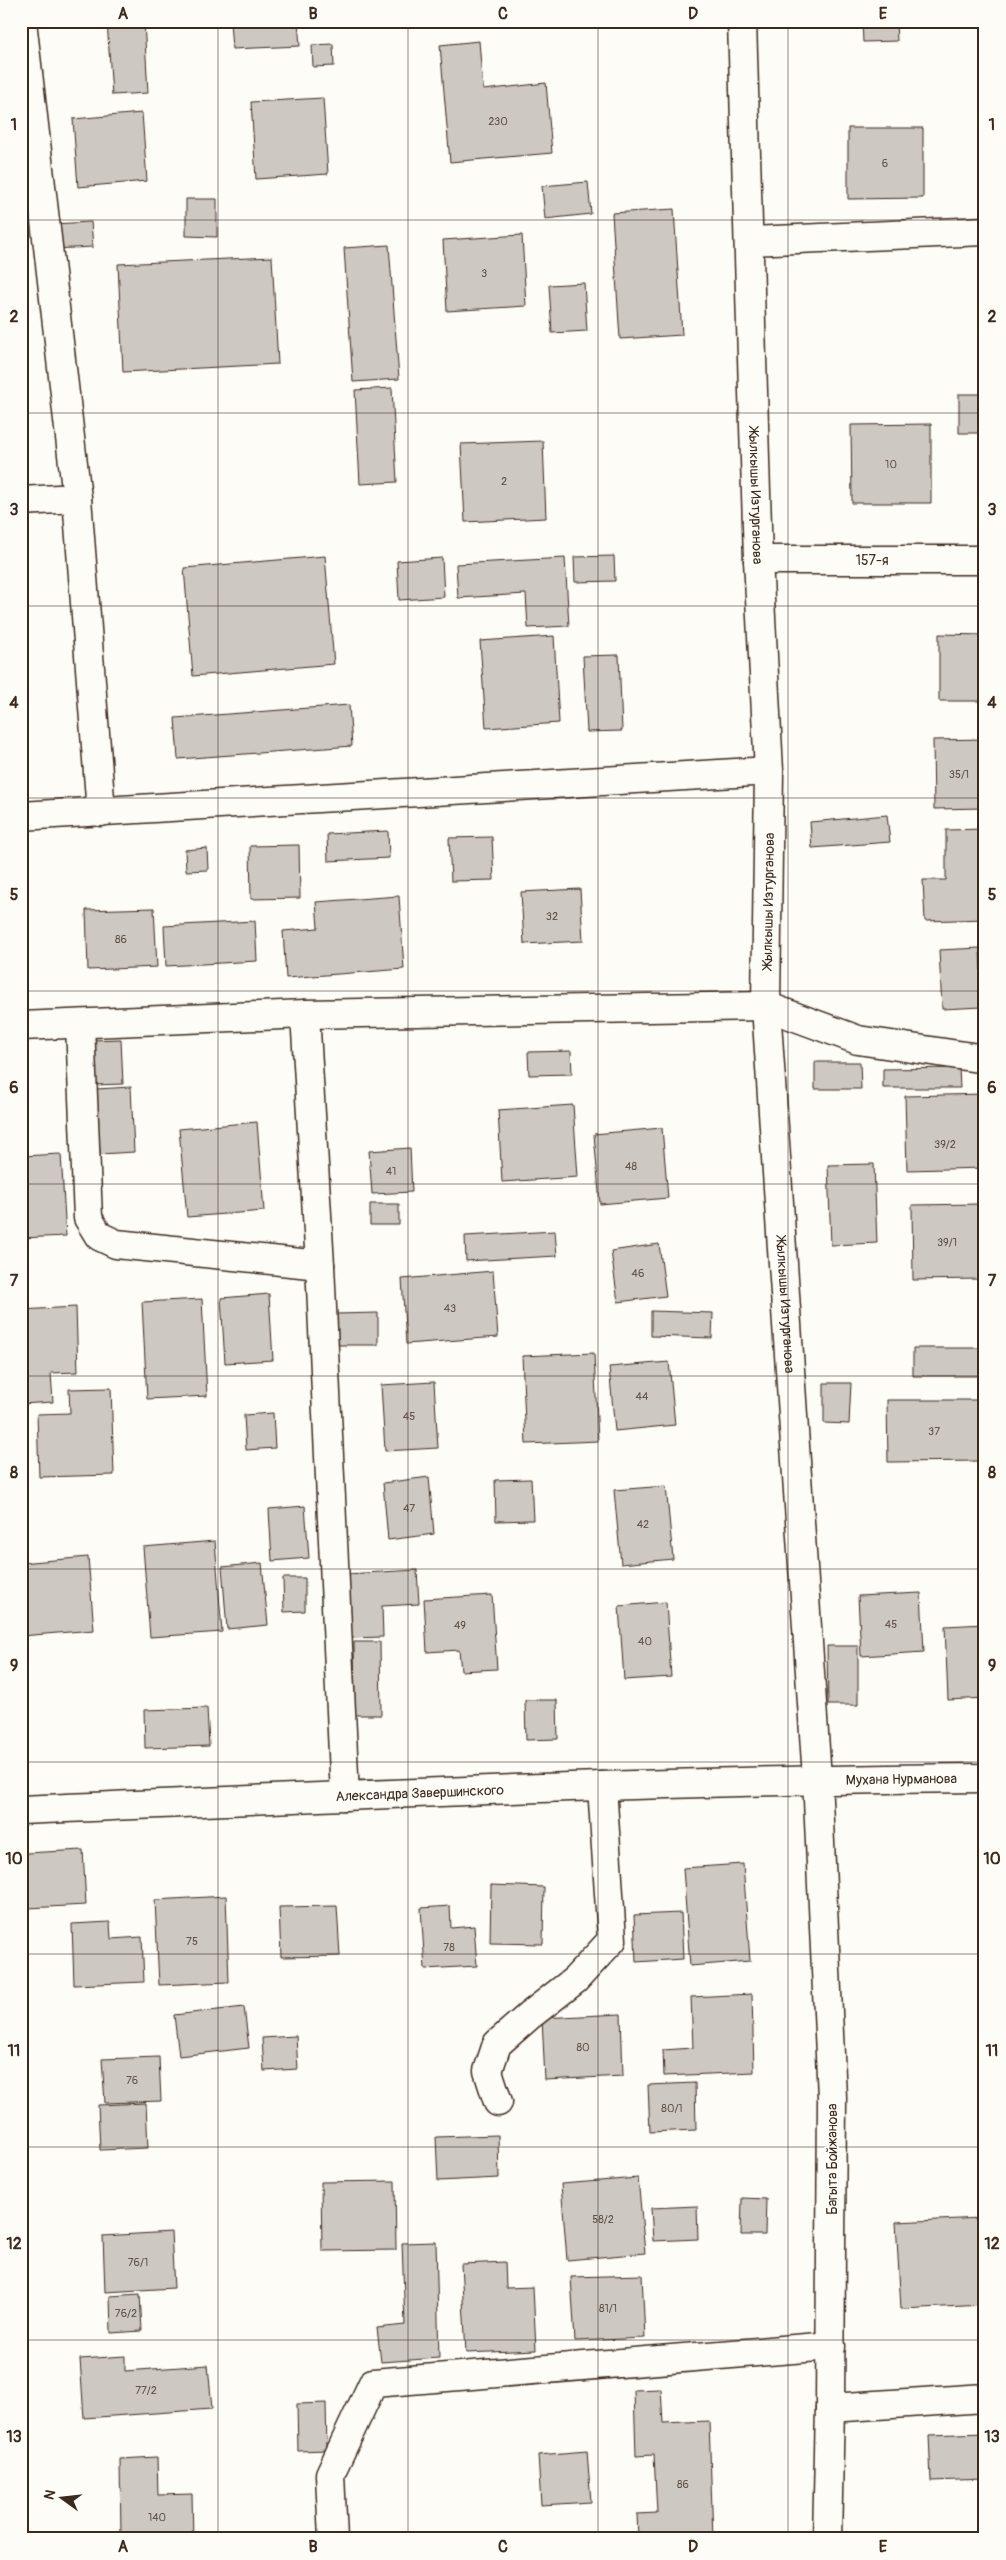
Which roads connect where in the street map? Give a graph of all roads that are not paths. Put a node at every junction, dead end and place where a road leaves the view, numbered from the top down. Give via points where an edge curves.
1 (22, 21) edge
2 (742, 21) edge
3 (985, 231) edge
4 (749, 240) junction
5 (77, 498) junction
6 (21, 501) edge
7 (758, 560) junction
8 (985, 560) edge
9 (769, 771) junction
10 (101, 812) junction
11 (21, 816) edge
12 (766, 1006) junction
13 (305, 1014) junction
14 (80, 1025) junction
15 (21, 1026) edge
16 (985, 1059) edge
17 (320, 1265) junction
18 (985, 1778) edge
19 (817, 1779) junction
20 (602, 1786) junction
21 (346, 1796) junction
22 (21, 1810) edge
23 (498, 2102) dead end
24 (831, 2346) junction
25 (985, 2398) edge
26 (830, 2408) junction
27 (333, 2539) edge
28 (827, 2539) edge

1 - 5 street
2 - 4 street, Жылкышы Изтурганова
3 - 4 street
4 - 7 street, Жылкышы Изтурганова
5 - 6 street
5 - 10 street
7 - 8 street, 157-я
7 - 9 street, Жылкышы Изтурганова
9 - 10 street
9 - 12 street, Жылкышы Изтурганова
10 - 11 street
12 - 13 street
12 - 16 street via 858,1040
12 - 19 street, Жылкышы Изтурганова
13 - 14 street
13 - 17 street
14 - 15 street
14 - 17 street via 88,1218 99,1236 116,1244
17 - 21 street
18 - 19 street, Мухана Нурманова
19 - 20 street, Александра Завершинского
19 - 24 street, Багыта Бойжанова via 832,2097
20 - 21 street, Александра Завершинского
20 - 23 street via 612,1940 575,1980 497,2044 488,2071
21 - 22 street, Александра Завершинского
24 - 26 street, Багыта Бойжанова
24 - 27 street via 374,2384 330,2474
25 - 26 street
26 - 28 street, Багыта Бойжанова

